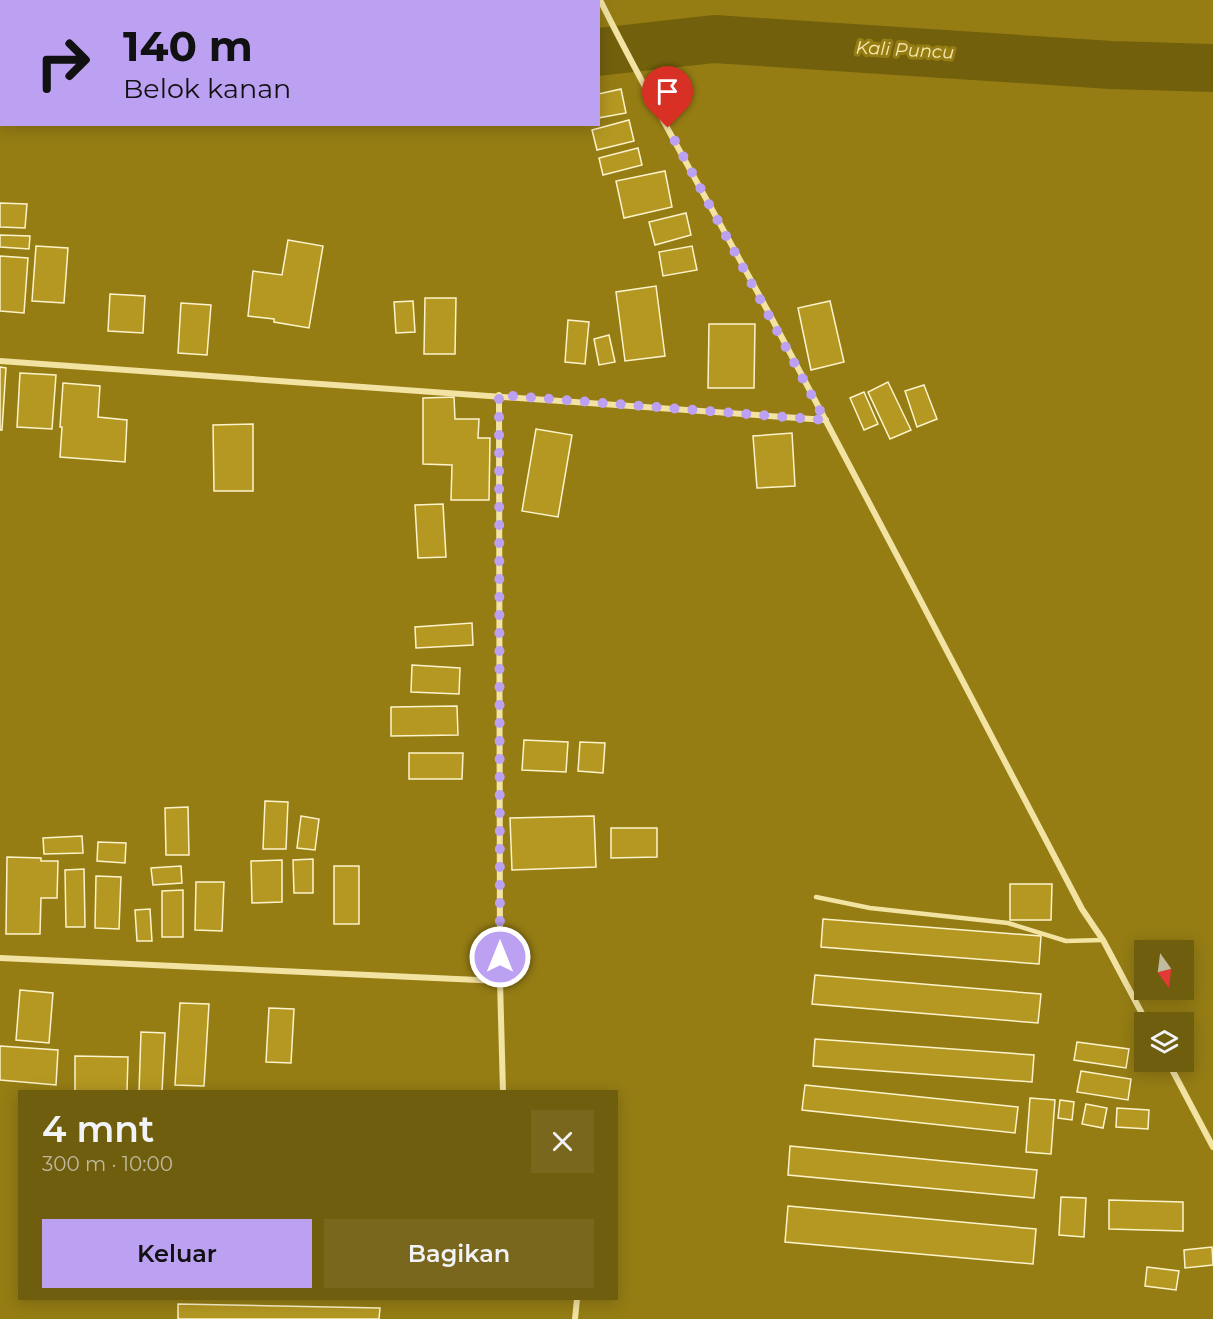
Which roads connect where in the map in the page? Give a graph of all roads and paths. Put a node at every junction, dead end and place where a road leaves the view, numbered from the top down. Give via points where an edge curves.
1 (600, 0) edge
2 (0, 361) edge
3 (499, 395) junction
4 (825, 420) junction
5 (816, 897) dead end
6 (1103, 940) junction
7 (0, 958) edge
8 (500, 981) junction
9 (1141, 1012) edge
10 (1173, 1072) edge
11 (502, 1090) edge
12 (1213, 1148) edge
13 (577, 1300) edge
14 (575, 1319) edge

1 - 4 street
2 - 3 street
3 - 4 street
3 - 8 street
4 - 6 street via 1082,909
5 - 6 lane via 870,908 1008,923 1066,941
6 - 9 street
7 - 8 street
8 - 11 street
10 - 12 street
13 - 14 street

